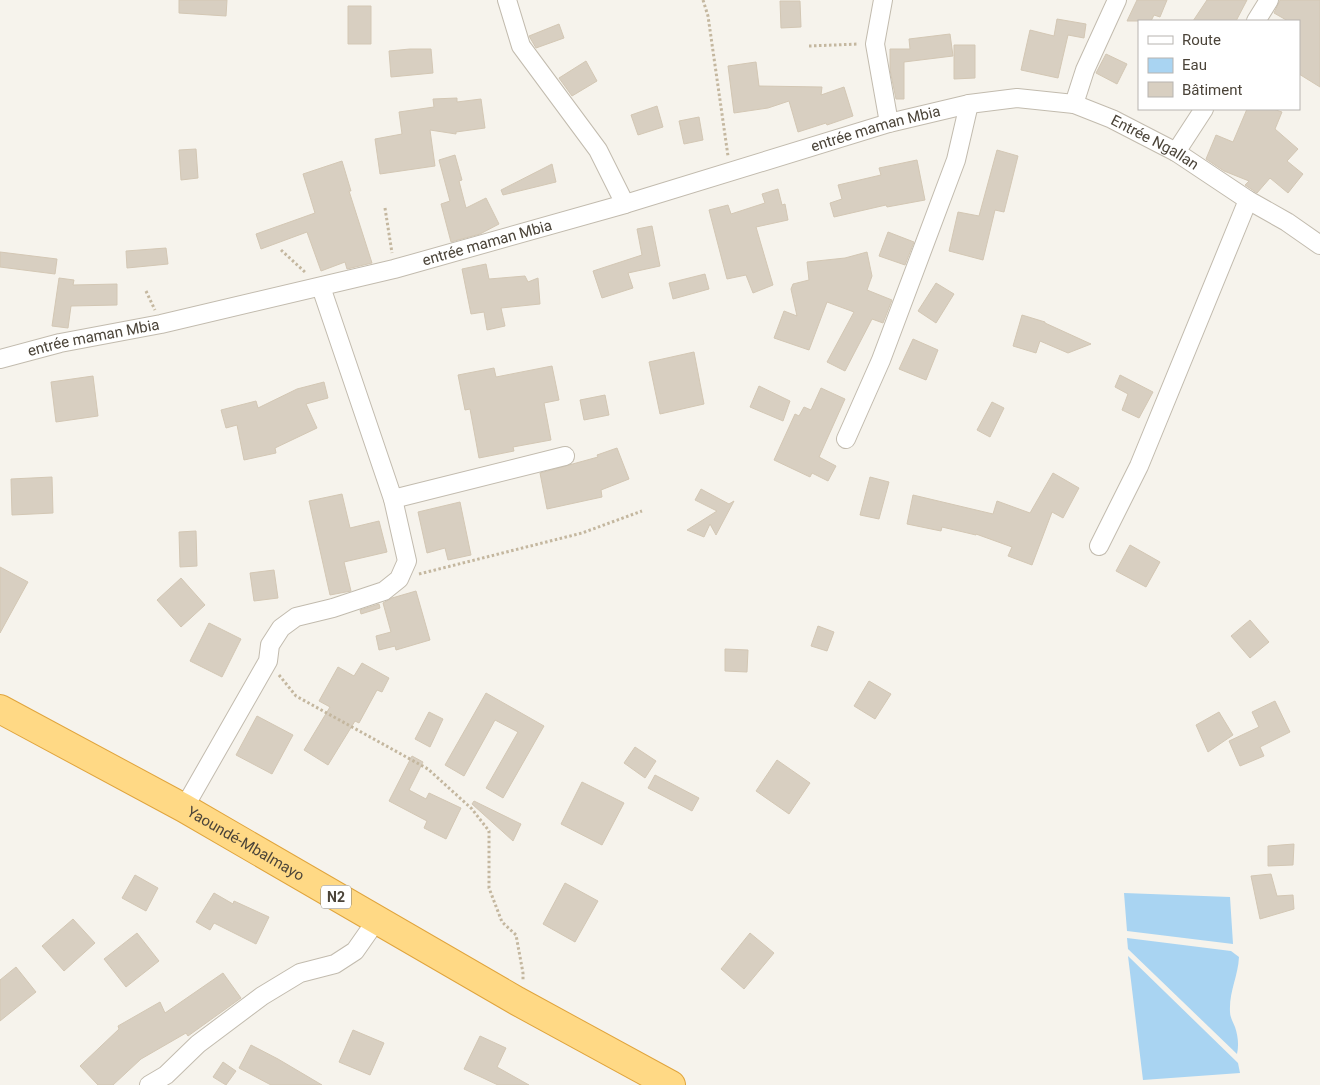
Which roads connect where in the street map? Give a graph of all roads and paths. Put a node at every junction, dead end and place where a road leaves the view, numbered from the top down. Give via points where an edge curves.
1 (507, 0) edge
2 (703, 0) edge
3 (883, 0) edge
4 (1117, 0) edge
5 (1269, 0) edge
6 (1257, 20) edge
7 (875, 44) junction
8 (809, 46) dead end
9 (969, 104) junction
10 (1074, 104) junction
11 (1203, 110) edge
12 (889, 123) junction
13 (1176, 152) junction
14 (730, 171) junction
15 (1248, 200) junction
16 (625, 204) junction
17 (385, 208) dead end
18 (1320, 245) edge
19 (280, 250) dead end
20 (394, 269) junction
21 (321, 287) junction
22 (0, 359) edge
23 (846, 439) dead end
24 (565, 456) dead end
25 (393, 498) junction
26 (642, 511) dead end
27 (1099, 546) dead end
28 (399, 579) junction
29 (268, 661) junction
30 (0, 709) edge
31 (184, 808) junction
32 (376, 921) junction
33 (517, 1002) junction
34 (149, 1085) edge
35 (671, 1085) edge

1 - 16 street via 521,46 598,150
2 - 14 path
3 - 7 street
4 - 10 street via 1085,70
5 - 6 street
7 - 8 path
7 - 12 street
9 - 10 street, Entrée Ngallan via 1017,98
9 - 12 street, entrée maman Mbia
9 - 23 street via 956,160 882,360
10 - 13 street, Entrée Ngallan via 1112,119
11 - 13 street
12 - 14 street, entrée maman Mbia
13 - 15 street, Entrée Ngallan
14 - 16 street, entrée maman Mbia
15 - 18 street, Entrée Ngallan
15 - 27 street via 1139,466
16 - 20 street, entrée maman Mbia
17 - 20 path
19 - 21 path
20 - 21 street, entrée maman Mbia
21 - 22 street, entrée maman Mbia
21 - 25 street
24 - 25 street
25 - 28 street via 407,561
26 - 28 path via 582,533
28 - 29 street via 384,592 296,617 281,628 270,645
29 - 31 street
29 - 33 path via 296,696 428,769 472,809 488,831 489,888 502,922 516,935 523,973 522,992
30 - 31 highway, Yaoundé-Mbalmayo / N2
31 - 32 highway, Yaoundé-Mbalmayo / N2
32 - 33 highway, Yaoundé-Mbalmayo / N2
32 - 34 street via 355,951 335,964 300,973 262,996 198,1044 166,1075
33 - 35 highway, Yaoundé-Mbalmayo / N2

